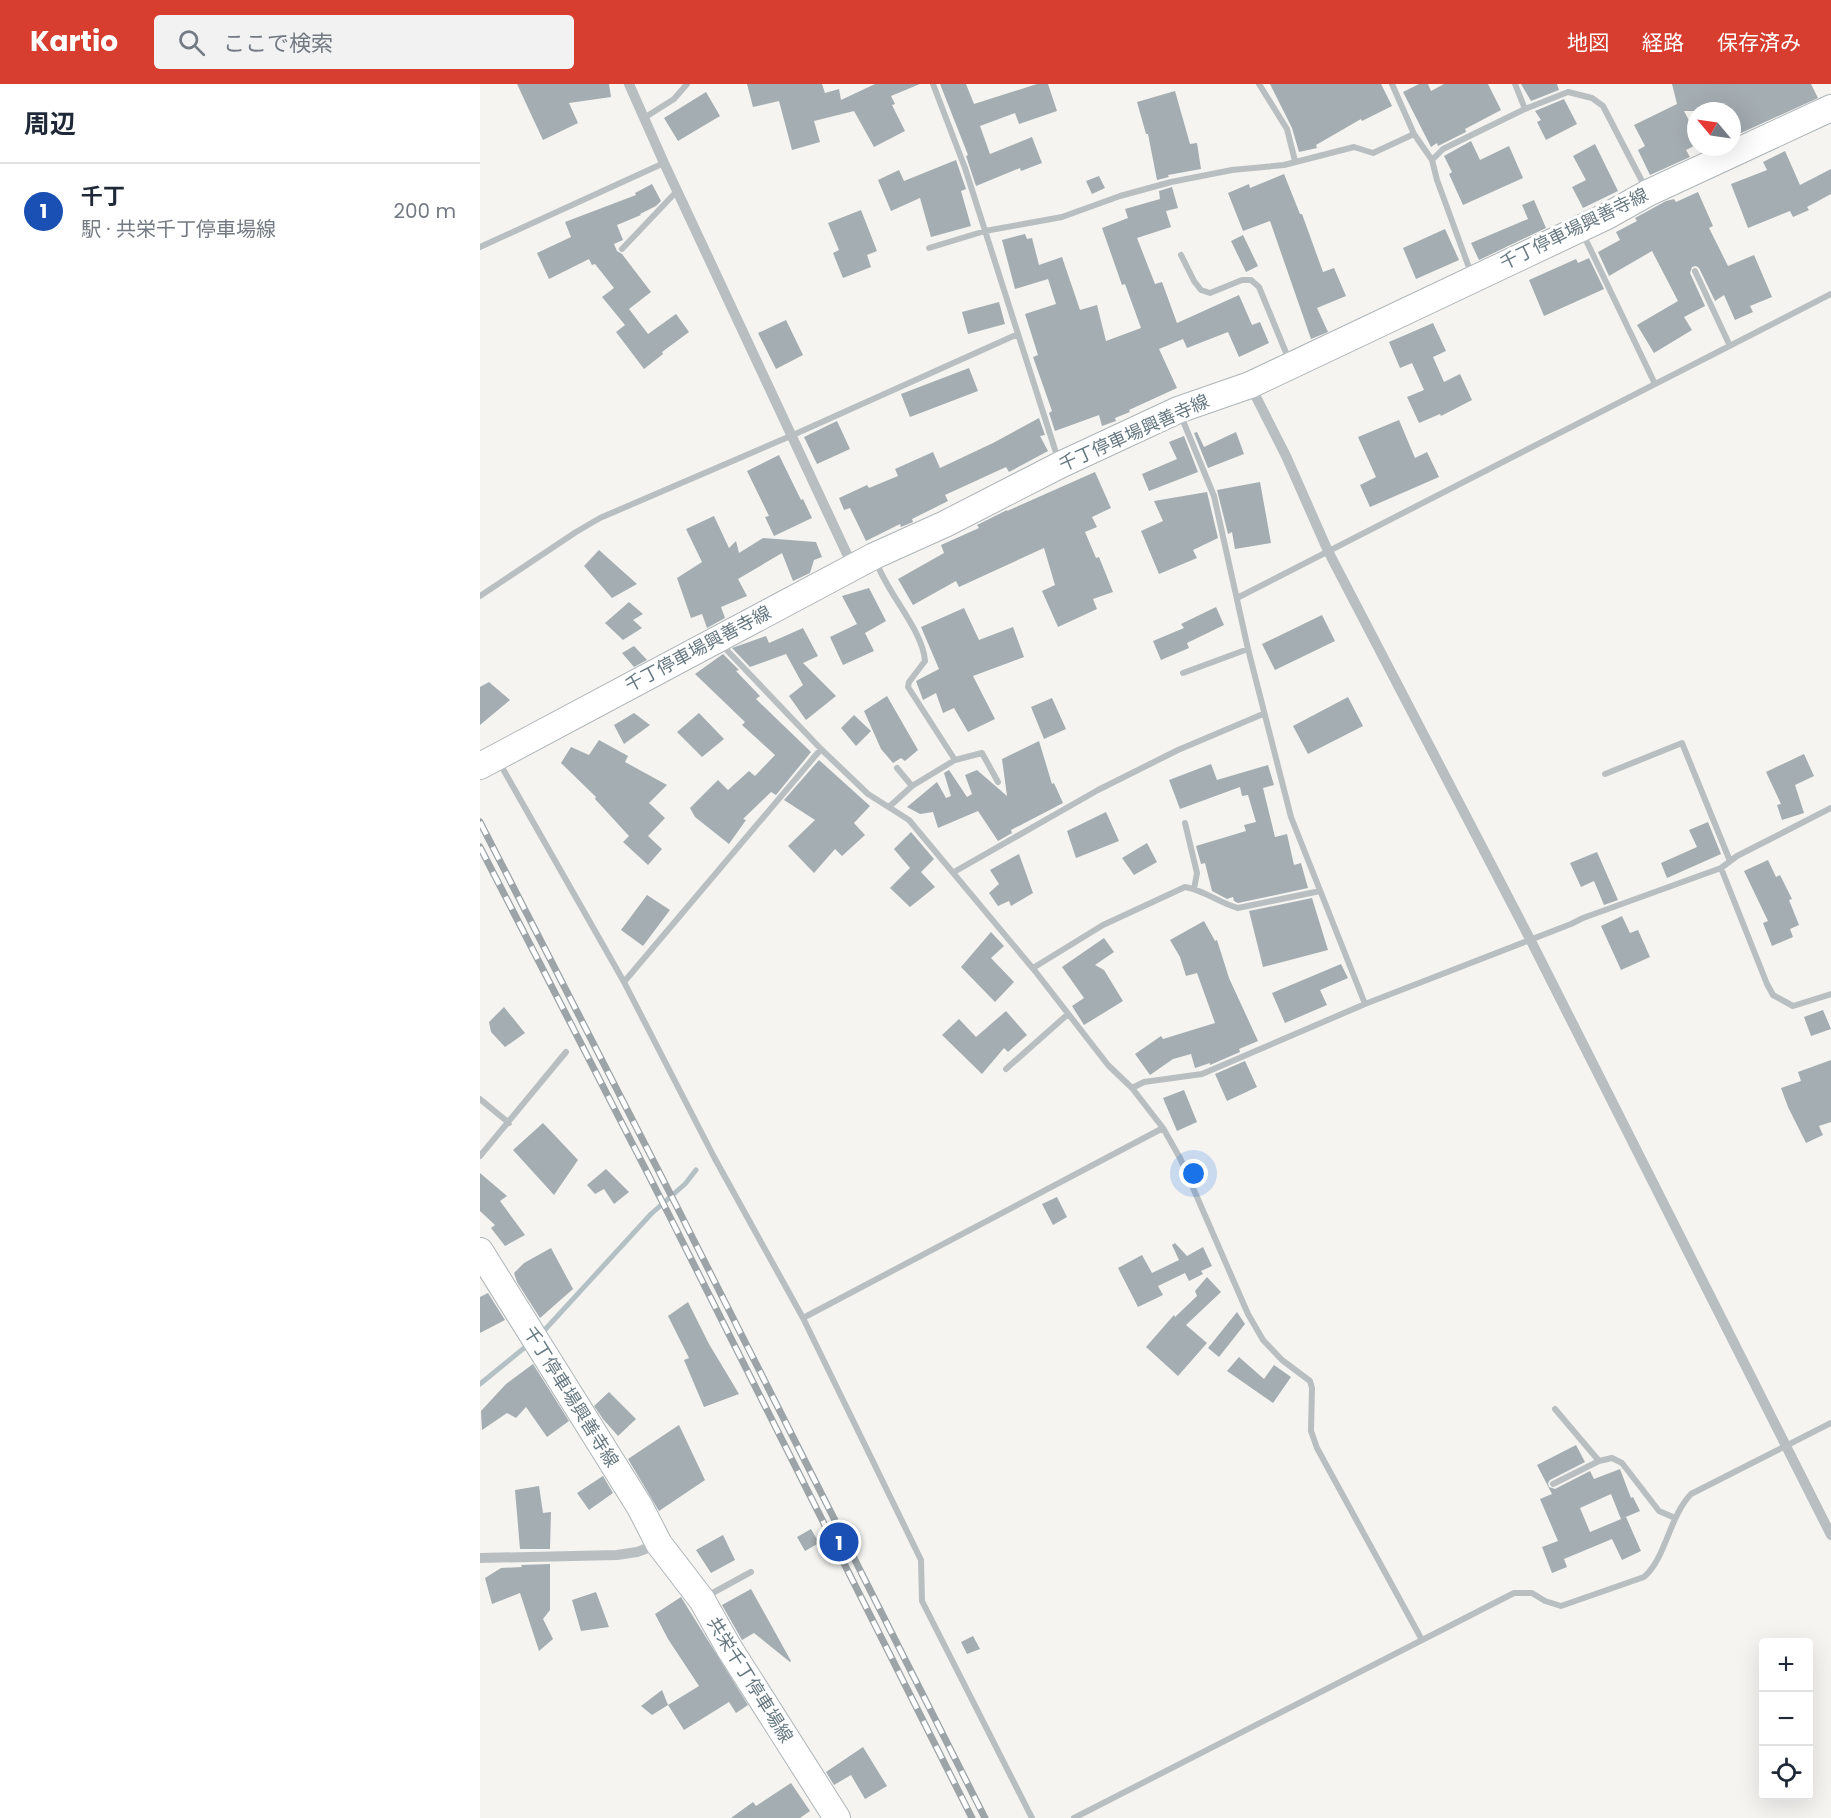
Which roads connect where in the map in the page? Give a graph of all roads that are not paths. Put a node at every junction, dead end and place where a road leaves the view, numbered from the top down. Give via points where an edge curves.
1 (629, 84) edge
2 (687, 84) edge
3 (933, 84) edge
4 (1259, 84) edge
5 (1392, 84) edge
6 (1515, 84) edge
7 (1831, 108) edge
8 (1525, 109) junction
9 (644, 118) junction
10 (1414, 134) junction
11 (1432, 160) junction
12 (1295, 161) junction
13 (664, 163) junction
14 (677, 191) junction
15 (1648, 193) junction
16 (1580, 228) junction
17 (985, 231) junction
18 (480, 247) edge
19 (929, 248) dead end
20 (622, 249) dead end
21 (1181, 255) dead end
22 (1695, 271) dead end
23 (1473, 279) junction
24 (1831, 294) edge
25 (1018, 334) junction
26 (1730, 346) junction
27 (1291, 365) junction
28 (1655, 384) junction
29 (1250, 385) junction
30 (1178, 410) junction
31 (793, 435) junction
32 (1060, 465) junction
33 (1328, 551) junction
34 (864, 562) junction
35 (480, 596) edge
36 (1237, 598) junction
37 (716, 639) junction
38 (1248, 649) junction
39 (1183, 673) dead end
40 (1263, 714) junction
41 (821, 749) junction
42 (955, 760) junction
43 (488, 762) edge
44 (897, 768) dead end
45 (1605, 774) dead end
46 (998, 782) dead end
47 (912, 786) junction
48 (889, 807) junction
49 (1831, 808) edge
50 (1185, 824) dead end
51 (1730, 861) junction
52 (1721, 868) junction
53 (954, 872) junction
54 (1194, 889) junction
55 (1320, 891) junction
56 (1530, 939) junction
57 (1033, 968) junction
58 (624, 982) junction
59 (1831, 994) edge
60 (1365, 1004) junction
61 (1068, 1014) junction
62 (566, 1052) dead end
63 (1006, 1069) dead end
64 (1132, 1088) junction
65 (480, 1099) edge
66 (509, 1123) junction
67 (1163, 1128) junction
68 (480, 1156) edge
69 (480, 1251) edge
70 (803, 1318) junction
71 (1555, 1409) dead end
72 (1831, 1423) edge
73 (1786, 1446) junction
74 (1599, 1461) junction
75 (1553, 1485) dead end
76 (1675, 1518) junction
77 (1831, 1535) edge
78 (659, 1544) junction
79 (480, 1558) edge
80 (751, 1572) dead end
81 (702, 1600) junction
82 (1422, 1640) junction
83 (837, 1818) edge
84 (1032, 1818) edge
85 (1074, 1818) edge

1 - 9 street
2 - 9 street via 674,99
3 - 17 street
4 - 12 street via 1287,129
5 - 10 street
6 - 8 street
7 - 15 main road, 千丁停車場興善寺線
8 - 11 street via 1443,149
8 - 15 street via 1568,92 1581,93 1598,102
9 - 13 street
10 - 11 street
10 - 12 street via 1373,153 1354,147
11 - 23 street
12 - 17 street via 1171,182 1062,217
13 - 14 street
13 - 18 street
14 - 20 street
14 - 31 street
15 - 16 main road, 千丁停車場興善寺線
16 - 23 main road, 千丁停車場興善寺線
16 - 28 street
17 - 19 street
17 - 25 street
21 - 27 street via 1201,290 1210,293 1242,280 1251,280 1259,287
22 - 26 street
23 - 27 main road, 千丁停車場興善寺線
24 - 26 street
25 - 31 street
25 - 32 street
26 - 28 street
27 - 29 main road, 千丁停車場興善寺線
28 - 33 street
29 - 30 main road, 千丁停車場興善寺線
29 - 33 street
30 - 32 main road, 千丁停車場興善寺線
30 - 36 street via 1214,496
31 - 34 street
31 - 35 street via 600,518
32 - 34 main road, 千丁停車場興善寺線
33 - 36 street
33 - 56 street
34 - 37 main road, 千丁停車場興善寺線
34 - 42 street via 879,572 913,629 925,661 908,687
36 - 38 street
37 - 41 street
37 - 43 main road, 千丁停車場興善寺線
38 - 39 street
38 - 40 street
40 - 53 street via 1098,790
40 - 55 street via 1291,817
41 - 48 street via 868,794
41 - 58 street
42 - 46 street via 982,753
42 - 47 street
43 - 58 street
44 - 47 street
45 - 51 street via 1682,743
47 - 48 street
48 - 53 street via 909,820
49 - 51 street
50 - 54 street via 1197,873
51 - 52 street
52 - 56 street
52 - 59 street via 1773,995 1793,1006
53 - 57 street
54 - 55 street via 1238,908
54 - 57 street via 1185,887 1103,925
55 - 60 street
56 - 60 street
56 - 73 street
57 - 61 street
58 - 70 street
60 - 64 street via 1202,1074 1144,1082
61 - 63 street
61 - 64 street via 1108,1065
62 - 66 street
64 - 67 street
65 - 66 street
66 - 68 street
67 - 70 street
67 - 82 street via 1253,1323 1282,1360 1310,1381 1311,1431 1317,1448
69 - 78 main road, 千丁停車場興善寺線 via 640,1507
70 - 84 street via 921,1560 922,1601
71 - 74 street
72 - 73 street
73 - 76 street via 1691,1494
73 - 77 street
74 - 75 street
74 - 76 street via 1612,1458 1622,1463 1659,1511
76 - 82 street via 1653,1567 1644,1577 1562,1606 1532,1593 1514,1593
78 - 79 street via 617,1555
78 - 81 main road, 共栄千丁停車場線
80 - 81 street
81 - 83 main road, 共栄千丁停車場線
82 - 85 street

